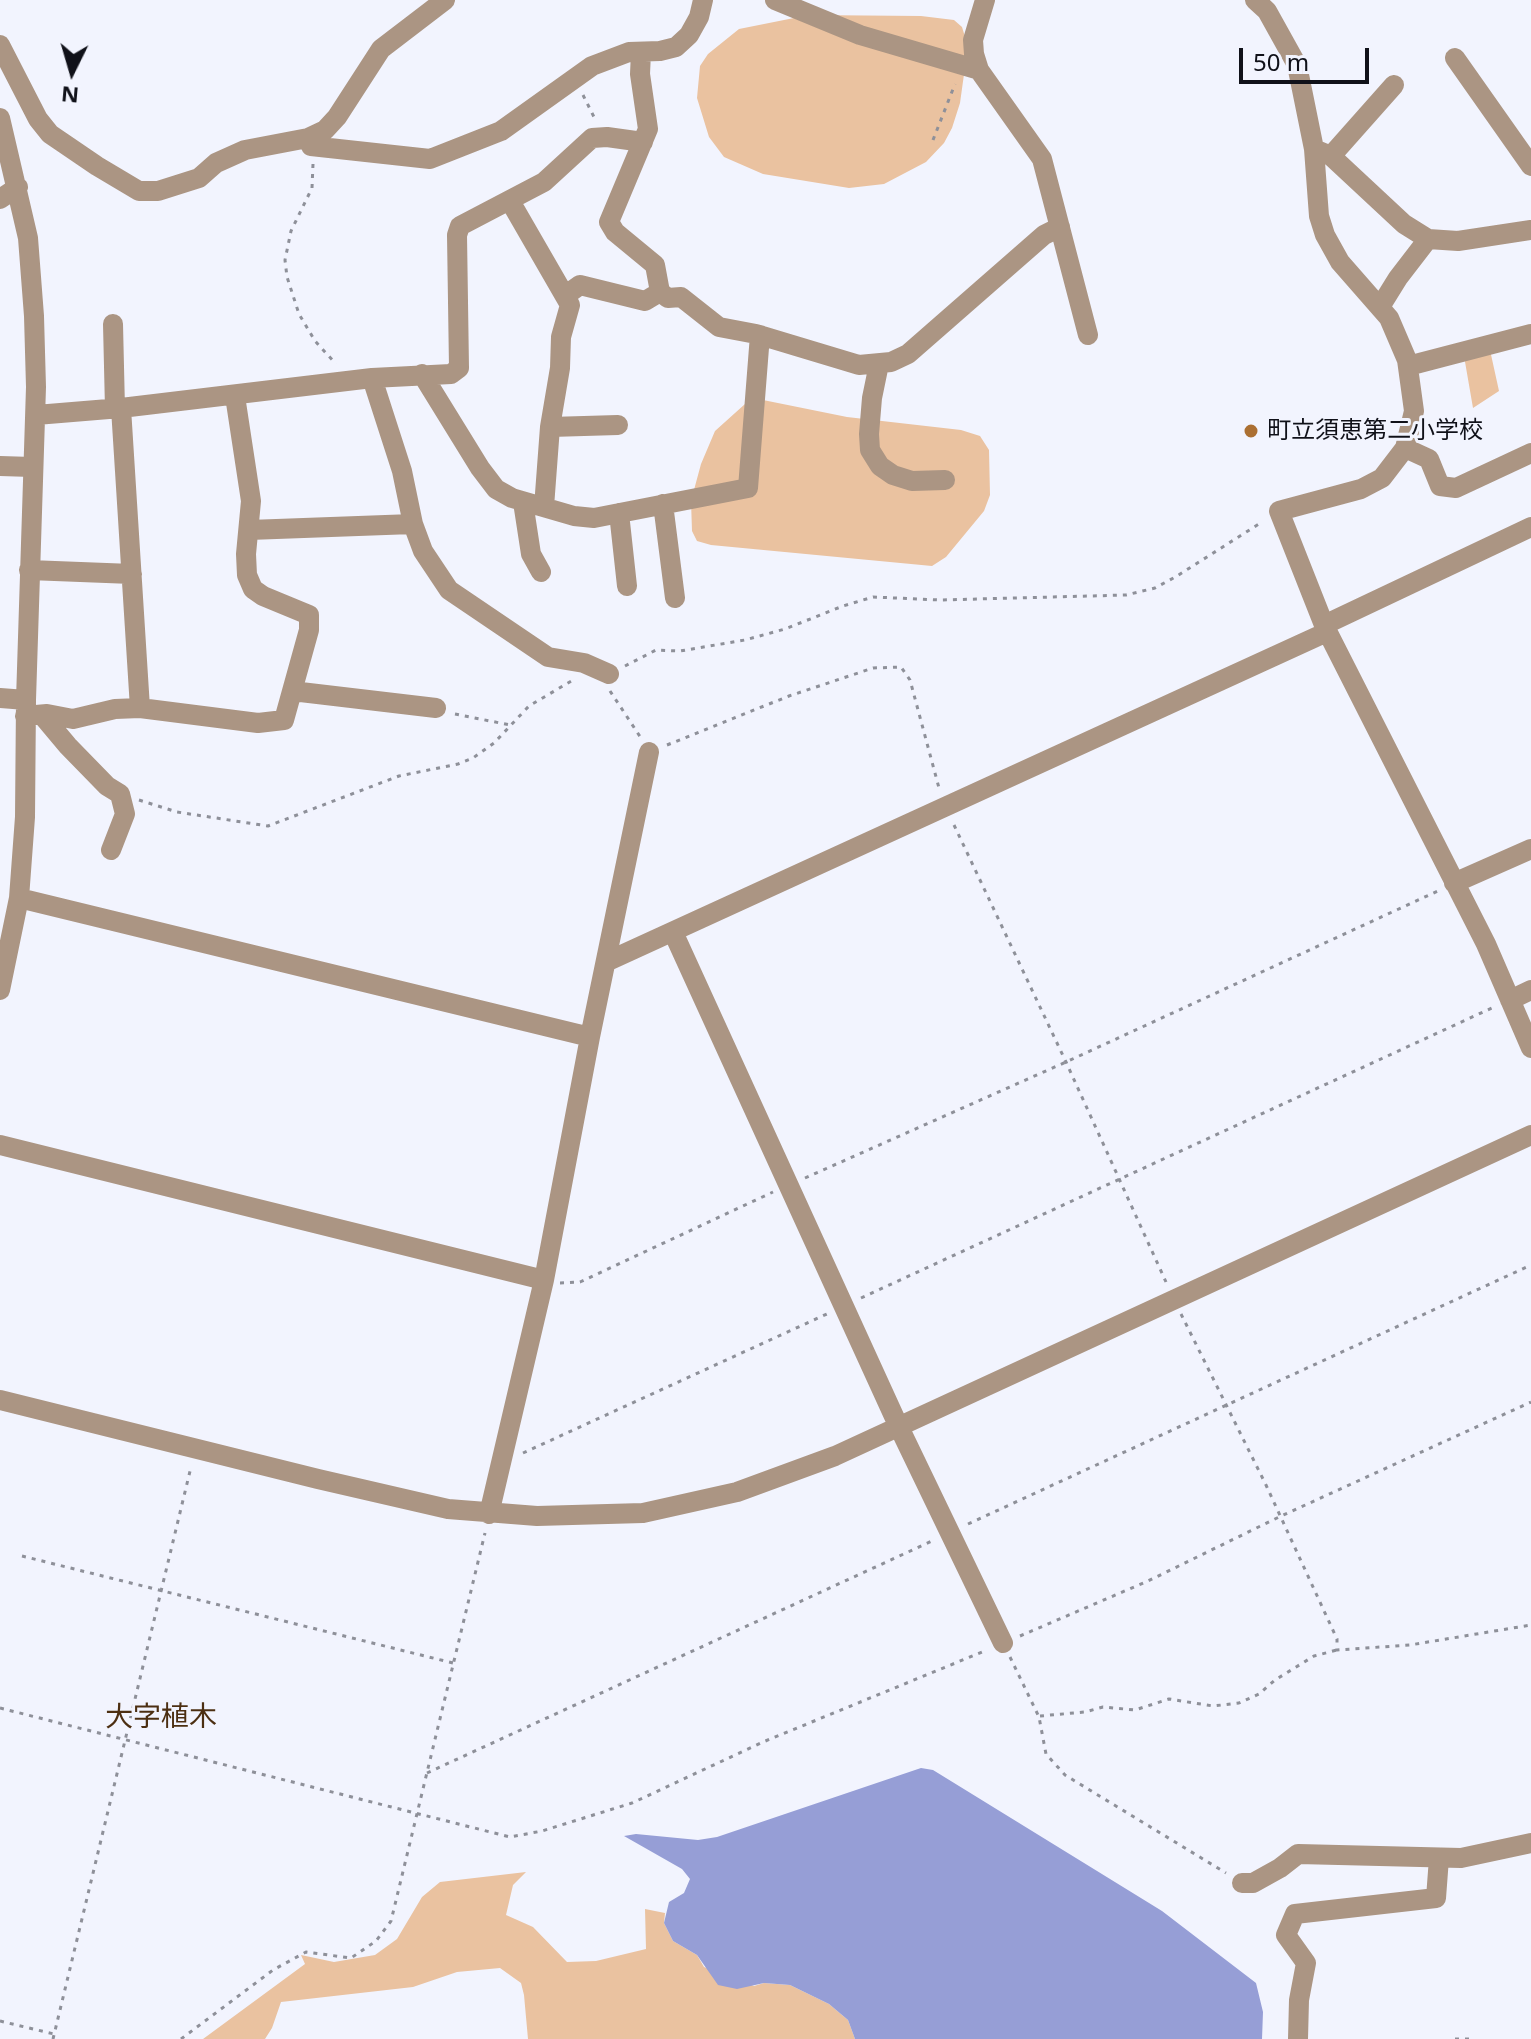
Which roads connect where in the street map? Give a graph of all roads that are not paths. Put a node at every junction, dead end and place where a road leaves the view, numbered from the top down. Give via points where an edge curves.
1 (445, 0) edge
2 (703, 0) edge
3 (775, 0) edge
4 (985, 0) edge
5 (1255, 0) edge
6 (0, 45) edge
7 (641, 52) junction
8 (1455, 58) dead end
9 (971, 67) junction
10 (1394, 85) dead end
11 (0, 118) edge
12 (310, 142) junction
13 (643, 142) junction
14 (1322, 152) junction
15 (1531, 166) edge
16 (18, 187) junction
17 (0, 199) edge
18 (510, 201) junction
19 (1060, 227) junction
20 (1531, 230) edge
21 (1428, 239) junction
22 (660, 292) junction
23 (566, 295) junction
24 (1380, 307) junction
25 (113, 324) dead end
26 (1531, 334) edge
27 (760, 335) junction
28 (1088, 335) dead end
29 (879, 364) junction
30 (1408, 366) junction
31 (422, 374) junction
32 (363, 379) junction
33 (235, 396) junction
34 (118, 408) junction
35 (36, 415) junction
36 (618, 425) dead end
37 (550, 427) junction
38 (1405, 448) junction
39 (1531, 453) edge
40 (0, 466) edge
41 (32, 467) junction
42 (945, 480) dead end
43 (523, 502) junction
44 (663, 504) junction
45 (544, 507) junction
46 (619, 513) junction
47 (413, 524) junction
48 (1531, 527) edge
49 (249, 530) junction
50 (29, 570) junction
51 (541, 572) dead end
52 (132, 574) junction
53 (627, 586) dead end
54 (675, 598) dead end
55 (1326, 628) junction
56 (603, 671) road end
57 (292, 691) junction
58 (0, 698) edge
59 (140, 708) junction
60 (436, 708) dead end
61 (31, 711) junction
62 (649, 752) road end
63 (1531, 849) edge
64 (111, 850) dead end
65 (1454, 883) junction
66 (19, 898) junction
67 (673, 932) junction
68 (606, 962) junction
69 (0, 990) edge
70 (1531, 990) edge
71 (1510, 1000) junction
72 (590, 1037) junction
73 (1531, 1048) edge
74 (1531, 1135) edge
75 (0, 1145) edge
76 (544, 1280) junction
77 (0, 1400) edge
78 (898, 1425) junction
79 (489, 1514) junction
80 (1003, 1643) road end
81 (1531, 1843) edge
82 (1439, 1858) junction
83 (1242, 1883) road end
84 (1298, 2039) edge

1 - 12 street via 381,49 337,117
2 - 7 street via 689,35 676,47
3 - 9 street via 860,35
4 - 9 street
5 - 14 street via 1267,11 1297,65
6 - 12 street via 50,134 139,191 158,191 199,178 245,150
7 - 12 street via 592,66 501,131 430,159
7 - 13 street via 648,129
8 - 15 street
9 - 19 street via 1042,159
10 - 14 street
11 - 16 street
13 - 18 street via 592,138 544,182
13 - 22 street via 609,222 655,265
14 - 21 street
14 - 24 street via 1319,216 1325,235 1340,262
16 - 17 street
16 - 35 street via 28,238
18 - 23 street
18 - 31 street via 460,226 459,368 451,374
19 - 28 street
19 - 29 street via 1044,235 908,354
20 - 21 street via 1458,241
21 - 24 street
22 - 23 street via 645,301 580,285
22 - 27 street via 681,297 719,327
23 - 37 street via 570,305
24 - 30 street
25 - 34 street
26 - 30 street
27 - 29 street via 859,365
27 - 44 street via 748,488
29 - 42 street via 870,450 893,475 912,481
30 - 38 street via 1414,411
31 - 32 street
31 - 43 street via 496,489
32 - 33 street
32 - 47 street via 402,471
33 - 34 street
33 - 49 street via 251,501
34 - 35 street
34 - 52 street
35 - 41 street
36 - 37 street
37 - 45 street
38 - 39 street via 1429,459 1440,486 1456,488
38 - 55 street via 1382,478 1361,489 1279,511
40 - 41 street
41 - 50 street
43 - 45 street
43 - 51 street via 531,554
44 - 46 street
44 - 54 street
45 - 46 street via 584,517
46 - 53 street
47 - 49 street
47 - 56 street via 423,551 449,590 548,657
48 - 55 street
49 - 57 street via 247,575 253,589 309,615
50 - 52 street
50 - 61 street
52 - 59 street
55 - 65 street
55 - 67 street
57 - 59 street via 284,720 258,723
57 - 60 street
58 - 61 street
59 - 61 street via 73,719
61 - 64 street via 120,794 125,814
61 - 66 street
62 - 68 street
63 - 65 street
65 - 71 street
66 - 69 street
66 - 72 street
67 - 68 street
67 - 78 street
68 - 72 street
70 - 71 street
71 - 73 street
72 - 76 street
74 - 78 street
75 - 76 street
76 - 79 street
77 - 79 street via 448,1509
78 - 79 street via 785,1476 691,1504 643,1513
78 - 80 street
81 - 82 street
82 - 83 street via 1298,1854 1253,1883
82 - 84 street via 1436,1898 1295,1914 1286,1935 1306,1963

